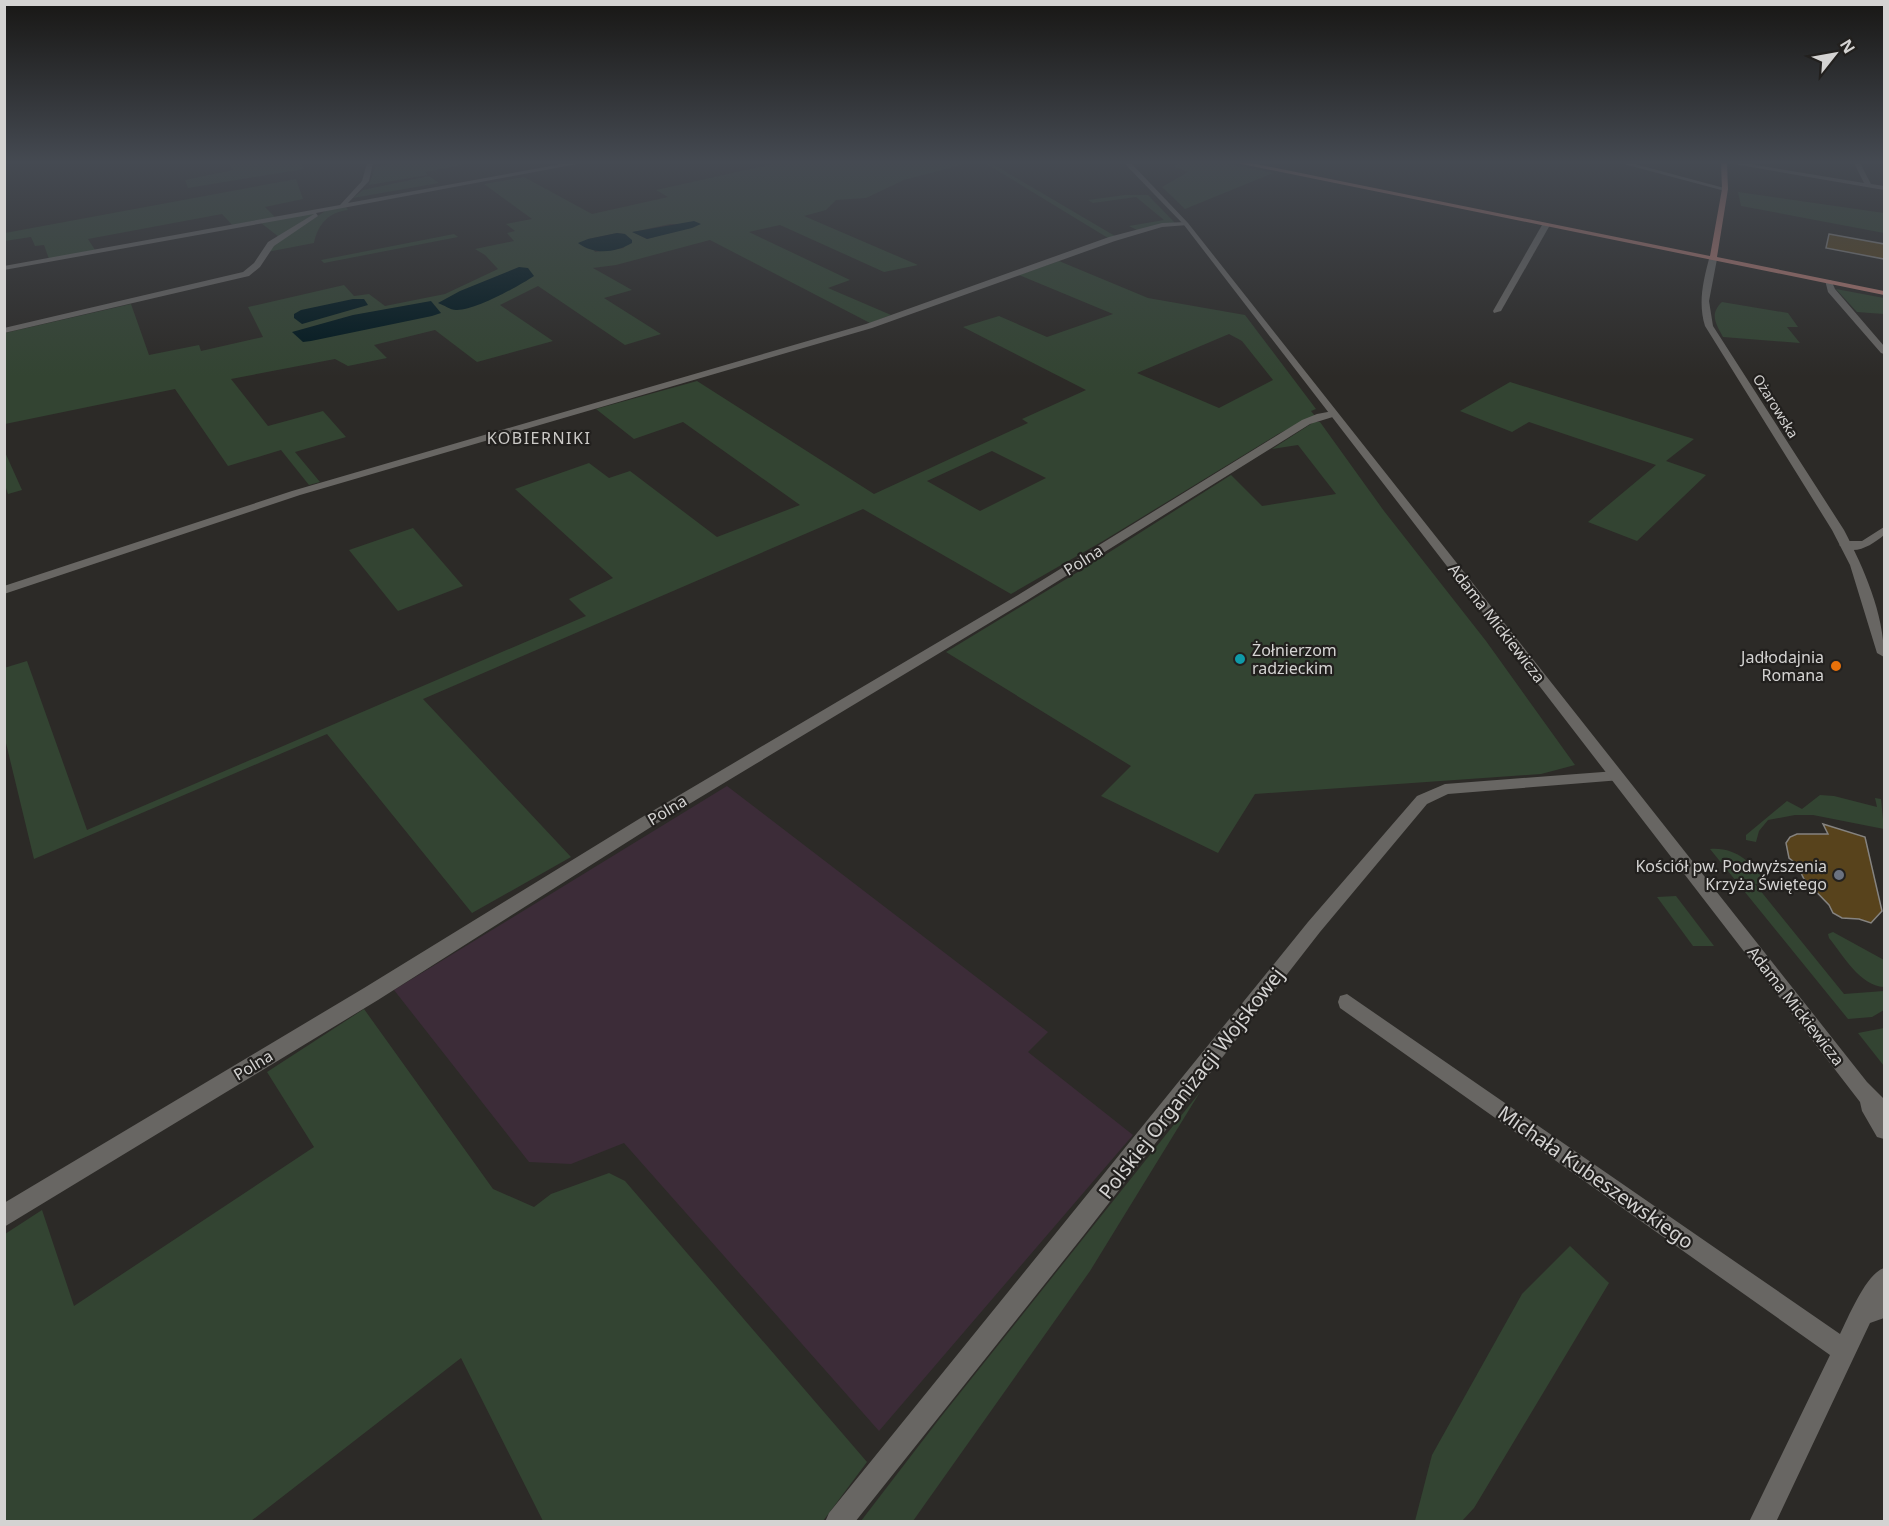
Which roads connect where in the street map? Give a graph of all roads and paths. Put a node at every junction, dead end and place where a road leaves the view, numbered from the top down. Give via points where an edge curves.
1 (190, 234) edge
2 (286, 234) edge
3 (1129, 234) edge
4 (1194, 234) edge
5 (1541, 234) edge
6 (1591, 234) edge
7 (1717, 234) edge
8 (1713, 259) junction
9 (4, 268) edge
10 (1828, 282) junction
11 (1884, 293) edge
12 (1497, 311) dead end
13 (4, 331) edge
14 (1884, 351) edge
15 (1333, 414) junction
16 (1884, 530) edge
17 (1845, 545) junction
18 (4, 590) edge
19 (1884, 653) edge
20 (1616, 776) junction
21 (1347, 1002) dead end
22 (1860, 1088) junction
23 (1884, 1112) edge
24 (1884, 1130) edge
25 (4, 1216) edge
26 (1884, 1279) edge
27 (1873, 1310) edge
28 (1845, 1351) junction
29 (838, 1521) edge
30 (1762, 1521) edge

1 - 9 street
2 - 13 street via 271,244 257,265 246,273
3 - 18 street via 869,326 394,463
4 - 15 street, Adama Mickiewicza
5 - 12 street
6 - 8 main road
7 - 8 main road, Ożarowska
8 - 10 main road
8 - 17 street, Ożarowska via 1703,312 1709,326
10 - 11 main road
10 - 14 street
15 - 20 street, Adama Mickiewicza
15 - 25 street, Polna via 1306,422
16 - 17 street via 1865,545
17 - 19 street, Ożarowska via 1856,565
20 - 22 street, Adama Mickiewicza
20 - 29 street, Polskiej Organizacji Wojskowej via 1445,789 1422,800 1314,927
21 - 28 street, Michała Kubeszewskiego
22 - 23 street, Adama Mickiewicza
22 - 24 street, Adama Mickiewicza
26 - 27 street
27 - 28 street
28 - 30 street

